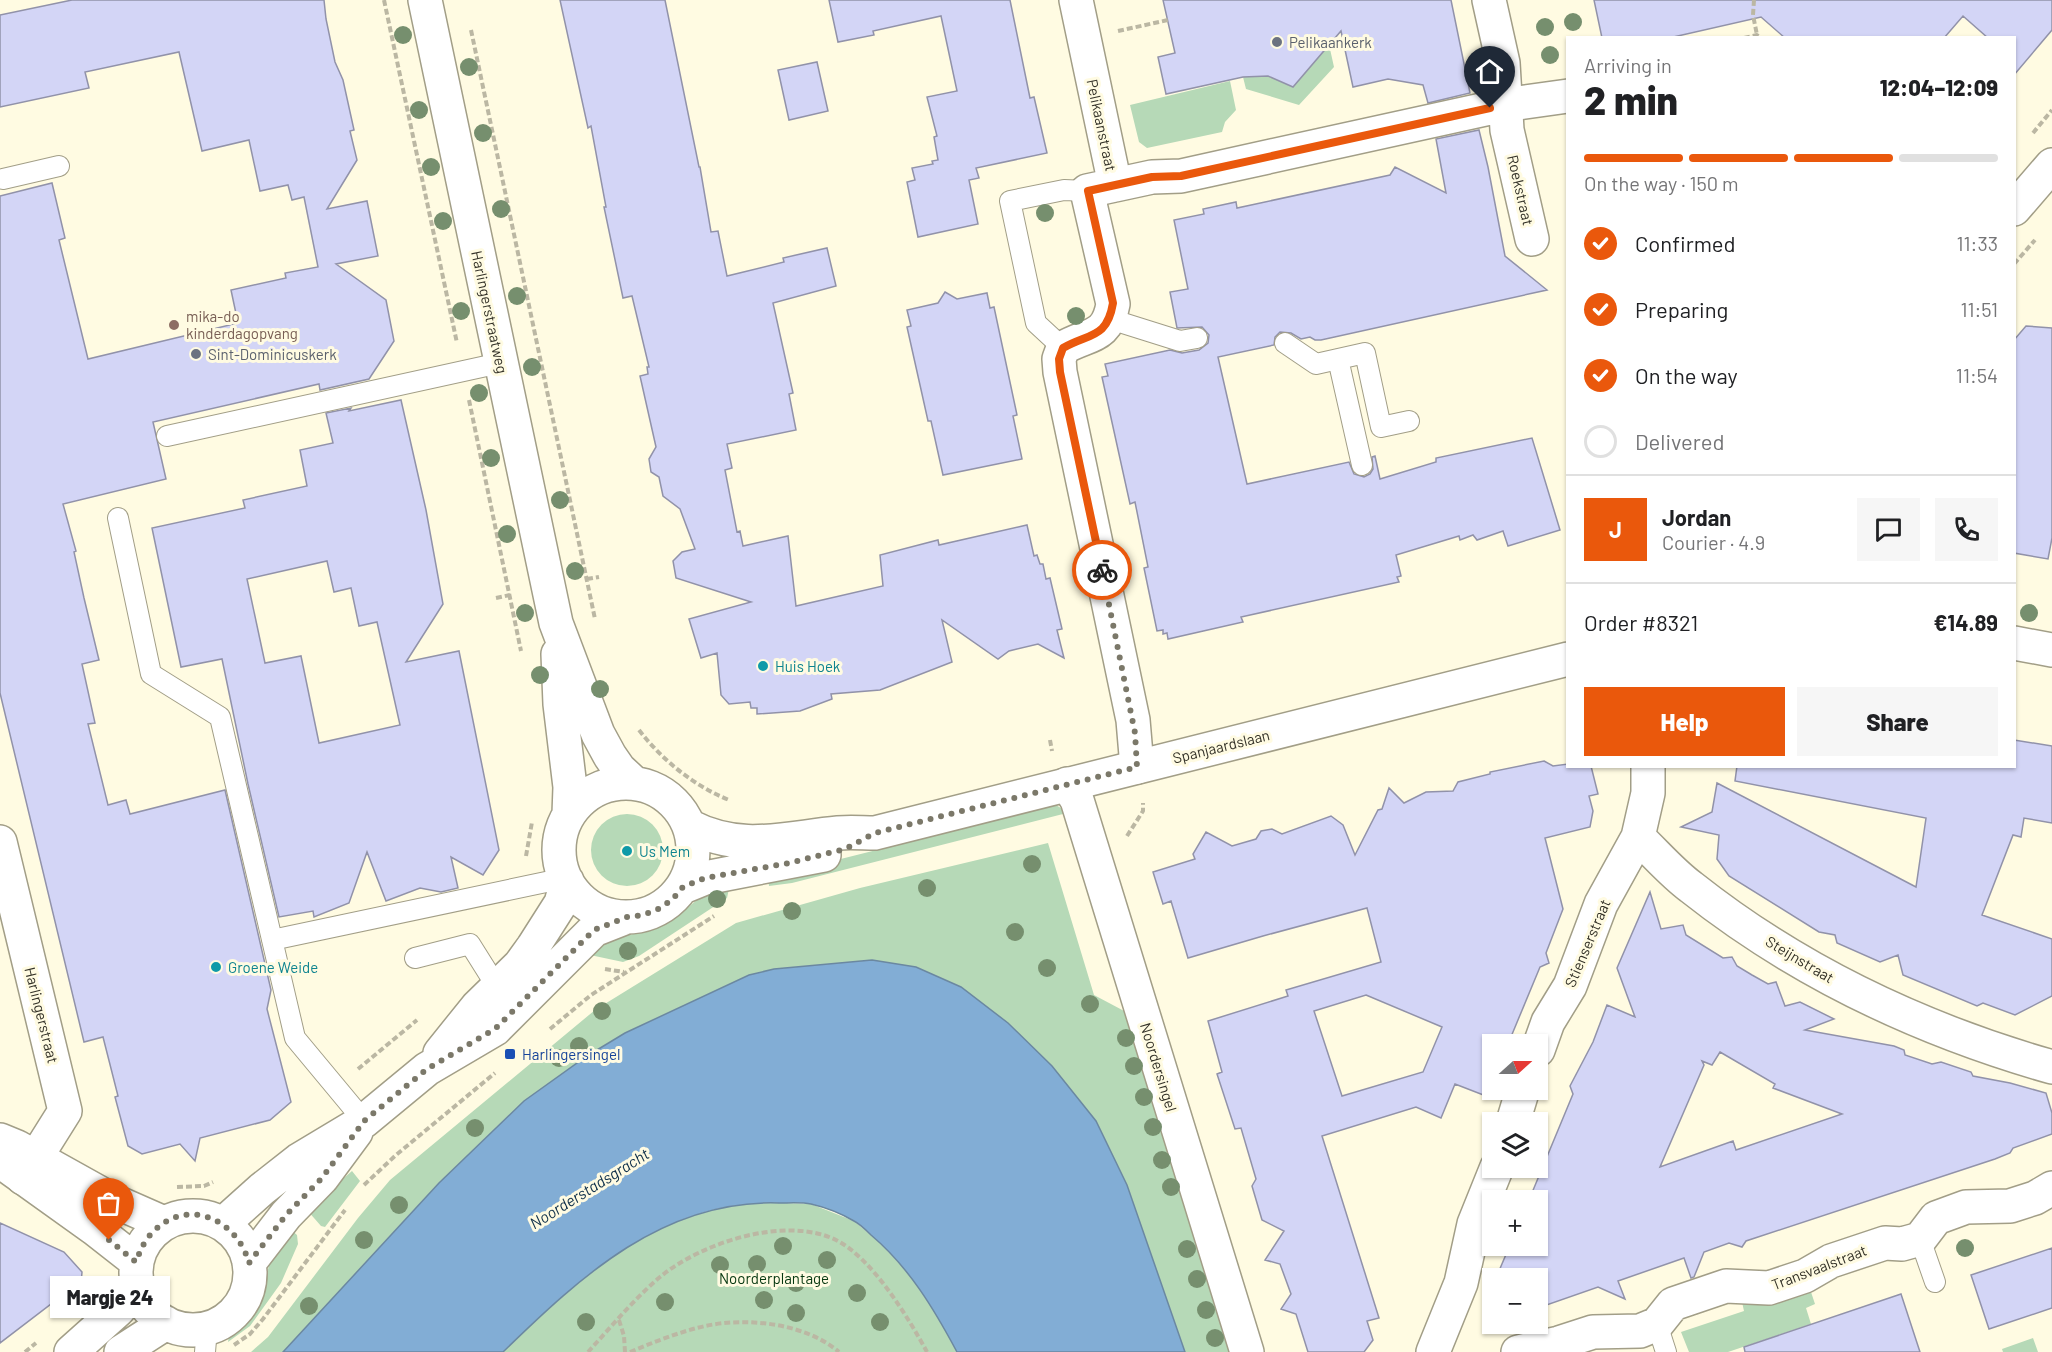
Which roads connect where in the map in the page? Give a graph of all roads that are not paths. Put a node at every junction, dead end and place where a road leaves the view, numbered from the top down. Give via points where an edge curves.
1 (425, 0) edge
2 (1076, 0) edge
3 (1489, 0) edge
4 (1566, 96) edge
5 (1504, 105) junction
6 (2052, 165) edge
7 (59, 166) dead end
8 (3, 179) dead end
9 (1101, 188) junction
10 (2016, 207) edge
11 (1532, 239) dead end
12 (1110, 319) junction
13 (1197, 338) dead end
14 (1285, 343) dead end
15 (1063, 348) junction
16 (1338, 360) junction
17 (500, 363) junction
18 (1409, 421) dead end
19 (167, 436) dead end
20 (1362, 465) dead end
21 (118, 518) dead end
22 (556, 623) junction
23 (2016, 643) edge
24 (2052, 650) edge
25 (1566, 660) edge
26 (1137, 767) junction
27 (1648, 768) edge
28 (633, 782) junction
29 (1067, 784) junction
30 (569, 814) junction
31 (689, 826) junction
32 (875, 833) junction
33 (1638, 837) junction
34 (0, 842) edge
35 (566, 880) junction
36 (683, 887) junction
37 (627, 917) junction
38 (272, 940) junction
39 (415, 958) dead end
40 (497, 987) junction
41 (1544, 1034) edge
42 (2052, 1067) edge
43 (427, 1069) junction
44 (364, 1121) junction
45 (0, 1140) edge
46 (20, 1166) edge
47 (1493, 1178) edge
48 (2052, 1188) edge
49 (164, 1223) junction
50 (223, 1224) junction
51 (1920, 1239) junction
52 (249, 1263) junction
53 (137, 1274) junction
54 (1935, 1282) dead end
55 (166, 1323) junction
56 (1662, 1338) edge
57 (213, 1343) edge
58 (71, 1352) edge
59 (121, 1352) edge
60 (1247, 1352) edge
61 (1433, 1352) edge
62 (1518, 1352) edge

1 - 17 main road, Harlingerstraatweg
2 - 9 main road, Pelikaanstraat
3 - 5 main road, Roekstraat via 1503,63
4 - 5 main road
5 - 9 main road via 1181,176 1152,177
5 - 11 main road, Roekstraat
6 - 10 main road
7 - 8 lane
9 - 12 main road, Pelikaanstraat via 1113,303
9 - 15 lane via 1064,190 1010,201 1036,323
12 - 13 lane via 1180,341
12 - 15 main road via 1101,331
14 - 16 lane via 1316,364
15 - 26 main road via 1060,372 1133,720
16 - 18 lane via 1365,353 1381,427
16 - 20 lane
17 - 19 lane
17 - 22 main road, Harlingerstraatweg
21 - 38 lane via 152,674 220,717
22 - 28 main road, Harlingerstraatweg via 598,735 619,770
22 - 30 main road, Harlingerstraatweg
23 - 24 main road
25 - 26 main road, Spanjaardslaan
26 - 29 main road, Spanjaardslaan
27 - 33 main road via 1648,793
28 - 30 main road via 597,789 581,799
28 - 31 main road via 667,796
29 - 32 main road, Spanjaardslaan
29 - 60 main road, Noordersingel via 1082,815
30 - 35 main road via 559,845
31 - 32 main road, Spanjaardslaan via 742,842
31 - 36 main road via 693,857
32 - 36 main road, Spanjaardslaan via 845,849 705,878
33 - 41 main road, Stienserstraat via 1601,904 1570,986
33 - 42 main road, Steijnstraat via 1690,887 1803,964 1946,1032
34 - 46 main road, Harlingerstraat via 65,1111
35 - 37 main road via 592,908
35 - 38 lane
35 - 40 main road via 561,903 542,934 520,965
36 - 37 main road via 658,909
37 - 43 main road via 594,930 495,1029
38 - 44 lane via 295,1038
39 - 40 lane via 470,944
40 - 43 main road
43 - 44 main road
44 - 50 main road via 299,1160
44 - 52 main road via 322,1178 286,1215
45 - 46 main road
46 - 49 main road
46 - 53 main road via 95,1228
47 - 61 main road via 1474,1224 1461,1283
48 - 51 main road via 2010,1206 1966,1207 1936,1218
49 - 50 main road via 194,1215
49 - 53 main road via 142,1246
50 - 52 main road via 240,1241
51 - 54 lane
51 - 56 main road, Transvaalstraat via 1885,1243 1769,1288 1726,1286 1673,1304
52 - 57 main road via 243,1299
53 - 55 main road via 145,1304
53 - 58 main road via 118,1310
55 - 57 main road
55 - 59 main road
56 - 62 main road, Transvaalstraat via 1640,1331 1593,1332

